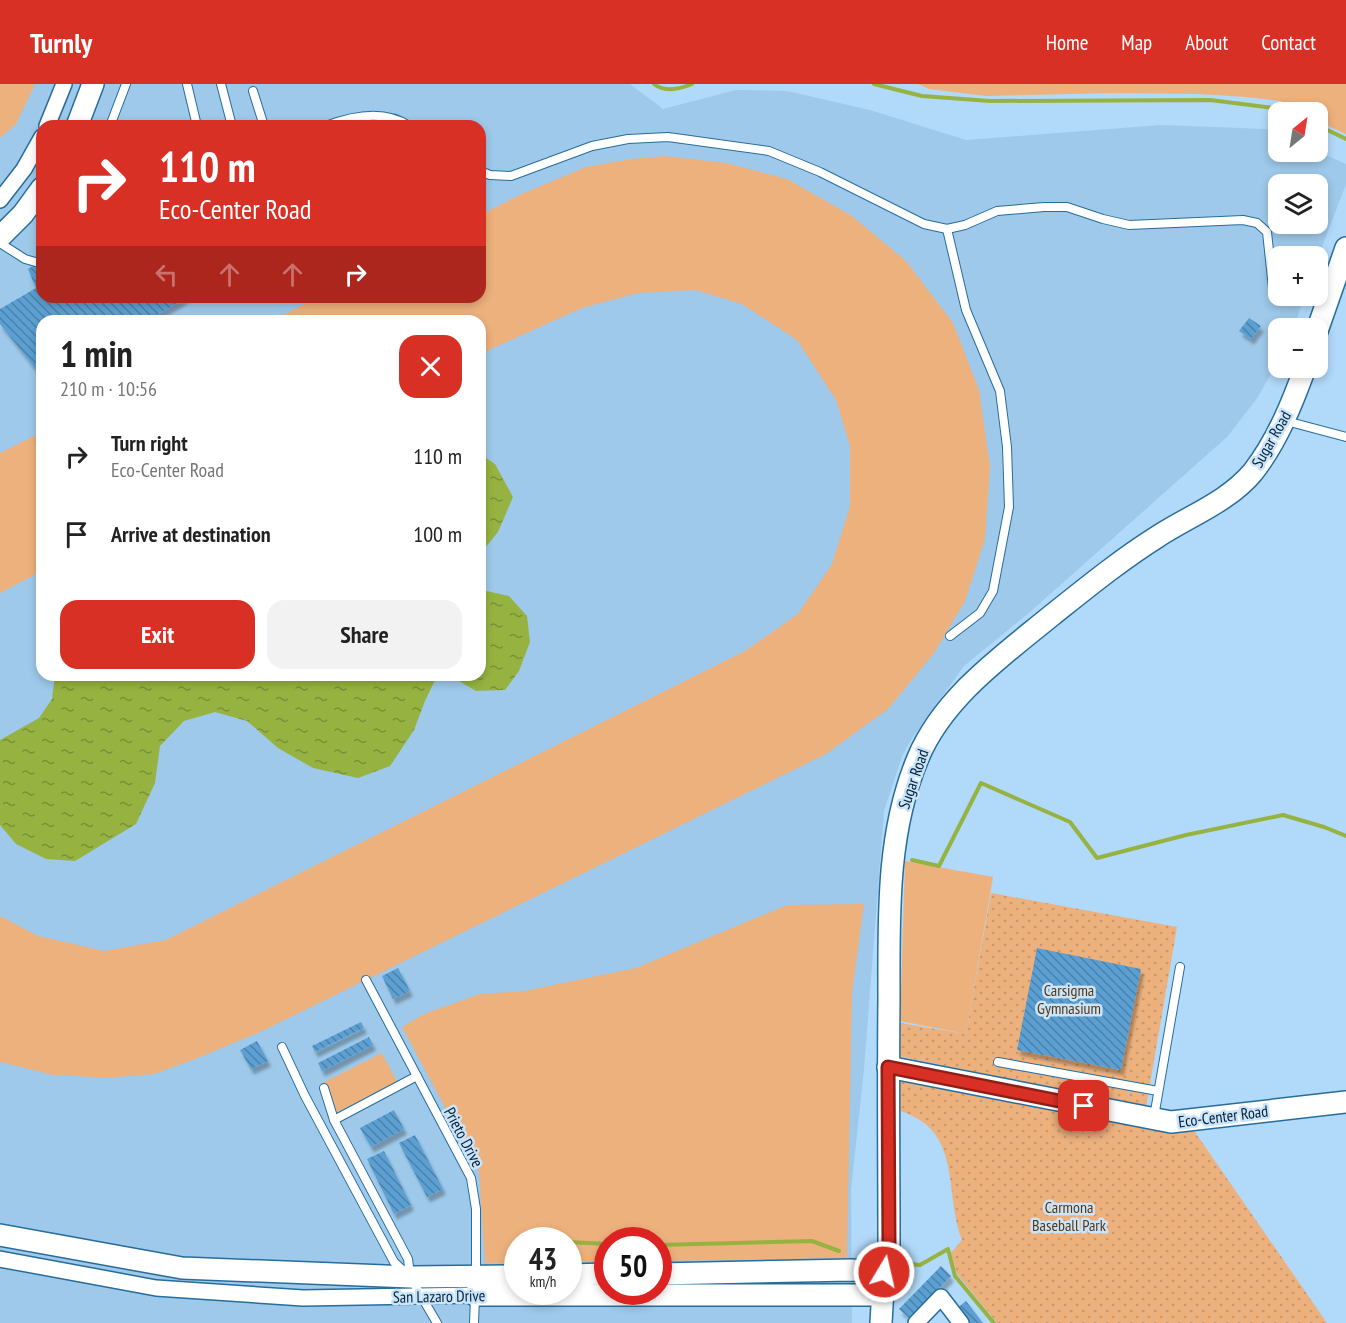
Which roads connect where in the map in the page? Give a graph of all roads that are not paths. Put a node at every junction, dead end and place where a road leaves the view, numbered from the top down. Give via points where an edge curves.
1 (64, 84) edge
2 (93, 84) edge
3 (126, 84) edge
4 (188, 84) edge
5 (221, 84) edge
6 (253, 92) dead end
7 (49, 120) edge
8 (79, 120) edge
9 (112, 120) edge
10 (196, 120) edge
11 (230, 120) edge
12 (262, 120) edge
13 (342, 120) edge
14 (397, 120) edge
15 (36, 148) edge
16 (486, 173) edge
17 (36, 196) edge
18 (0, 200) edge
19 (947, 229) junction
20 (0, 237) edge
21 (0, 243) edge
22 (1268, 246) edge
23 (1346, 248) edge
24 (36, 262) edge
25 (1322, 318) edge
26 (1301, 378) edge
27 (1284, 420) junction
28 (1346, 437) edge
29 (950, 636) dead end
30 (1180, 967) dead end
31 (366, 980) dead end
32 (282, 1047) dead end
33 (998, 1062) dead end
34 (888, 1067) junction
35 (417, 1076) junction
36 (324, 1088) dead end
37 (1158, 1091) junction
38 (1346, 1101) edge
39 (1153, 1119) junction
40 (334, 1120) junction
41 (0, 1235) edge
42 (0, 1259) edge
43 (884, 1272) junction
44 (672, 1274) edge
45 (410, 1277) junction
46 (504, 1279) edge
47 (476, 1286) junction
48 (882, 1295) junction
49 (421, 1296) junction
50 (437, 1323) edge
51 (474, 1323) edge
52 (880, 1323) edge
53 (916, 1323) edge
54 (961, 1323) edge

1 - 7 street
2 - 8 street
3 - 9 lane
4 - 10 lane
5 - 11 lane
6 - 12 lane
13 - 14 lane via 372,115
15 - 18 street
16 - 19 lane via 511,176 592,146 628,139 668,137 712,142 768,151 820,172 924,224
17 - 20 street
19 - 22 lane via 997,211 1067,207 1129,225 1243,220 1257,223 1267,232
19 - 29 lane via 966,310 1000,391 1010,507 993,591 980,613
21 - 24 lane
23 - 25 street
26 - 27 street, Sugar Road
27 - 28 lane
27 - 34 street, Sugar Road via 1252,473 1223,500 1119,562 1008,651 967,688 928,738 900,816 889,886
30 - 37 lane
31 - 35 lane, Prieto Drive
32 - 45 lane via 394,1262
33 - 37 lane
34 - 39 street, Eco-Center Road
34 - 43 street, Sugar Road via 889,1248
35 - 40 lane
35 - 47 lane, Prieto Drive via 471,1178 476,1209
36 - 40 lane
37 - 39 lane
38 - 39 street, Eco-Center Road via 1171,1122
40 - 45 lane via 408,1259
41 - 45 street, San Lazaro Drive via 182,1268
42 - 49 street, San Lazaro Drive via 156,1288 303,1298
43 - 44 street
43 - 48 street, Sugar Road
45 - 47 street, San Lazaro Drive
45 - 49 lane
46 - 47 street, San Lazaro Drive
47 - 48 street, San Lazaro Drive
47 - 49 street, San Lazaro Drive
47 - 51 lane, Prieto Drive
48 - 52 street, Sugar Road
49 - 50 lane
53 - 54 street via 941,1297

